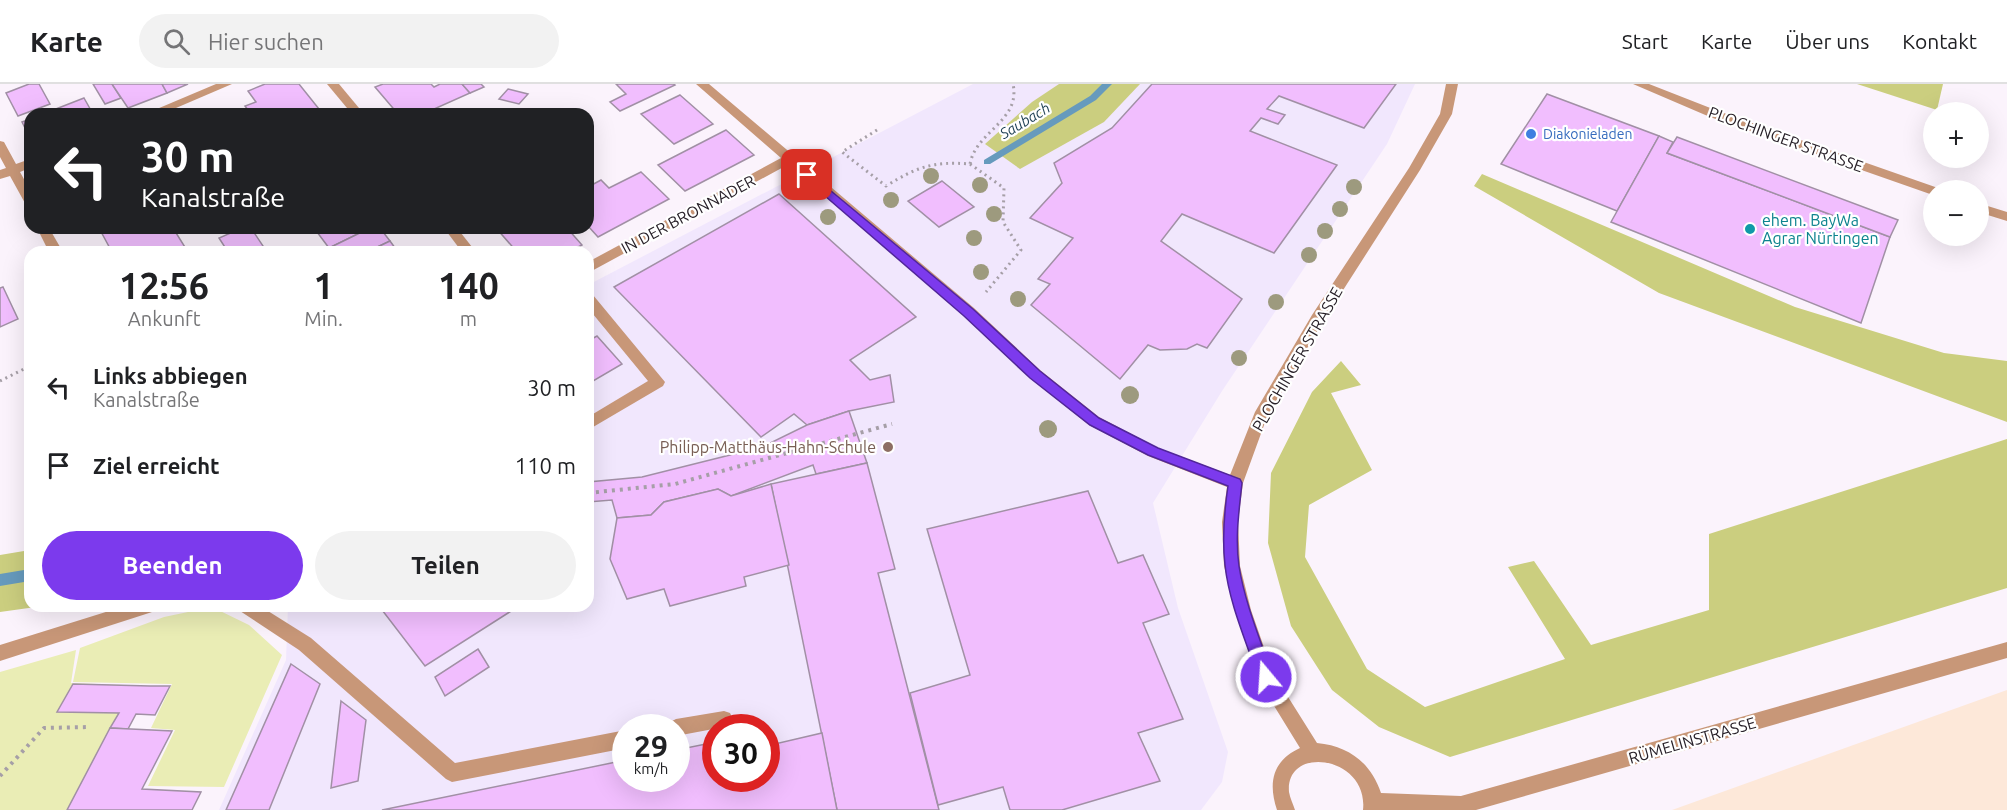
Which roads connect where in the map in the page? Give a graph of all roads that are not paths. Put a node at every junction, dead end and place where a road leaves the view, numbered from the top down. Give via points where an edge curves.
1 (226, 84) edge
2 (333, 84) edge
3 (702, 84) edge
4 (1452, 84) edge
5 (1639, 84) edge
6 (166, 108) edge
7 (352, 108) edge
8 (0, 145) edge
9 (789, 159) junction
10 (24, 165) edge
11 (13, 170) junction
12 (0, 175) edge
13 (1923, 187) edge
14 (24, 191) edge
15 (1989, 211) edge
16 (2007, 217) edge
17 (455, 234) edge
18 (464, 246) edge
19 (594, 265) edge
20 (594, 306) edge
21 (594, 420) edge
22 (1235, 483) junction
23 (130, 612) edge
24 (255, 612) edge
25 (2007, 650) edge
26 (0, 653) edge
27 (612, 742) edge
28 (1312, 751) junction
29 (1372, 806) edge
30 (1286, 810) edge

1 - 6 street
2 - 7 street
3 - 9 street
4 - 22 street, PLOCHINGER STRASSE via 1446,114 1414,170 1317,319 1260,416
5 - 13 street, PLOCHINGER STRASSE
8 - 11 street
9 - 19 street, IN DER BRONNADER
9 - 22 street via 1094,422 1153,452
10 - 11 street
11 - 12 street
11 - 14 street
15 - 16 street
17 - 18 street
20 - 21 street via 658,382
22 - 28 street, PLOCHINGER STRASSE via 1230,522 1232,566 1243,610 1266,677
23 - 26 street
24 - 27 street via 305,644 452,773
25 - 29 street, RÜMELINSTRASSE via 1461,804
28 - 29 street, RÜMELINSTRASSE via 1332,752 1359,770 1369,786
28 - 30 street via 1298,757 1283,775 1281,791

